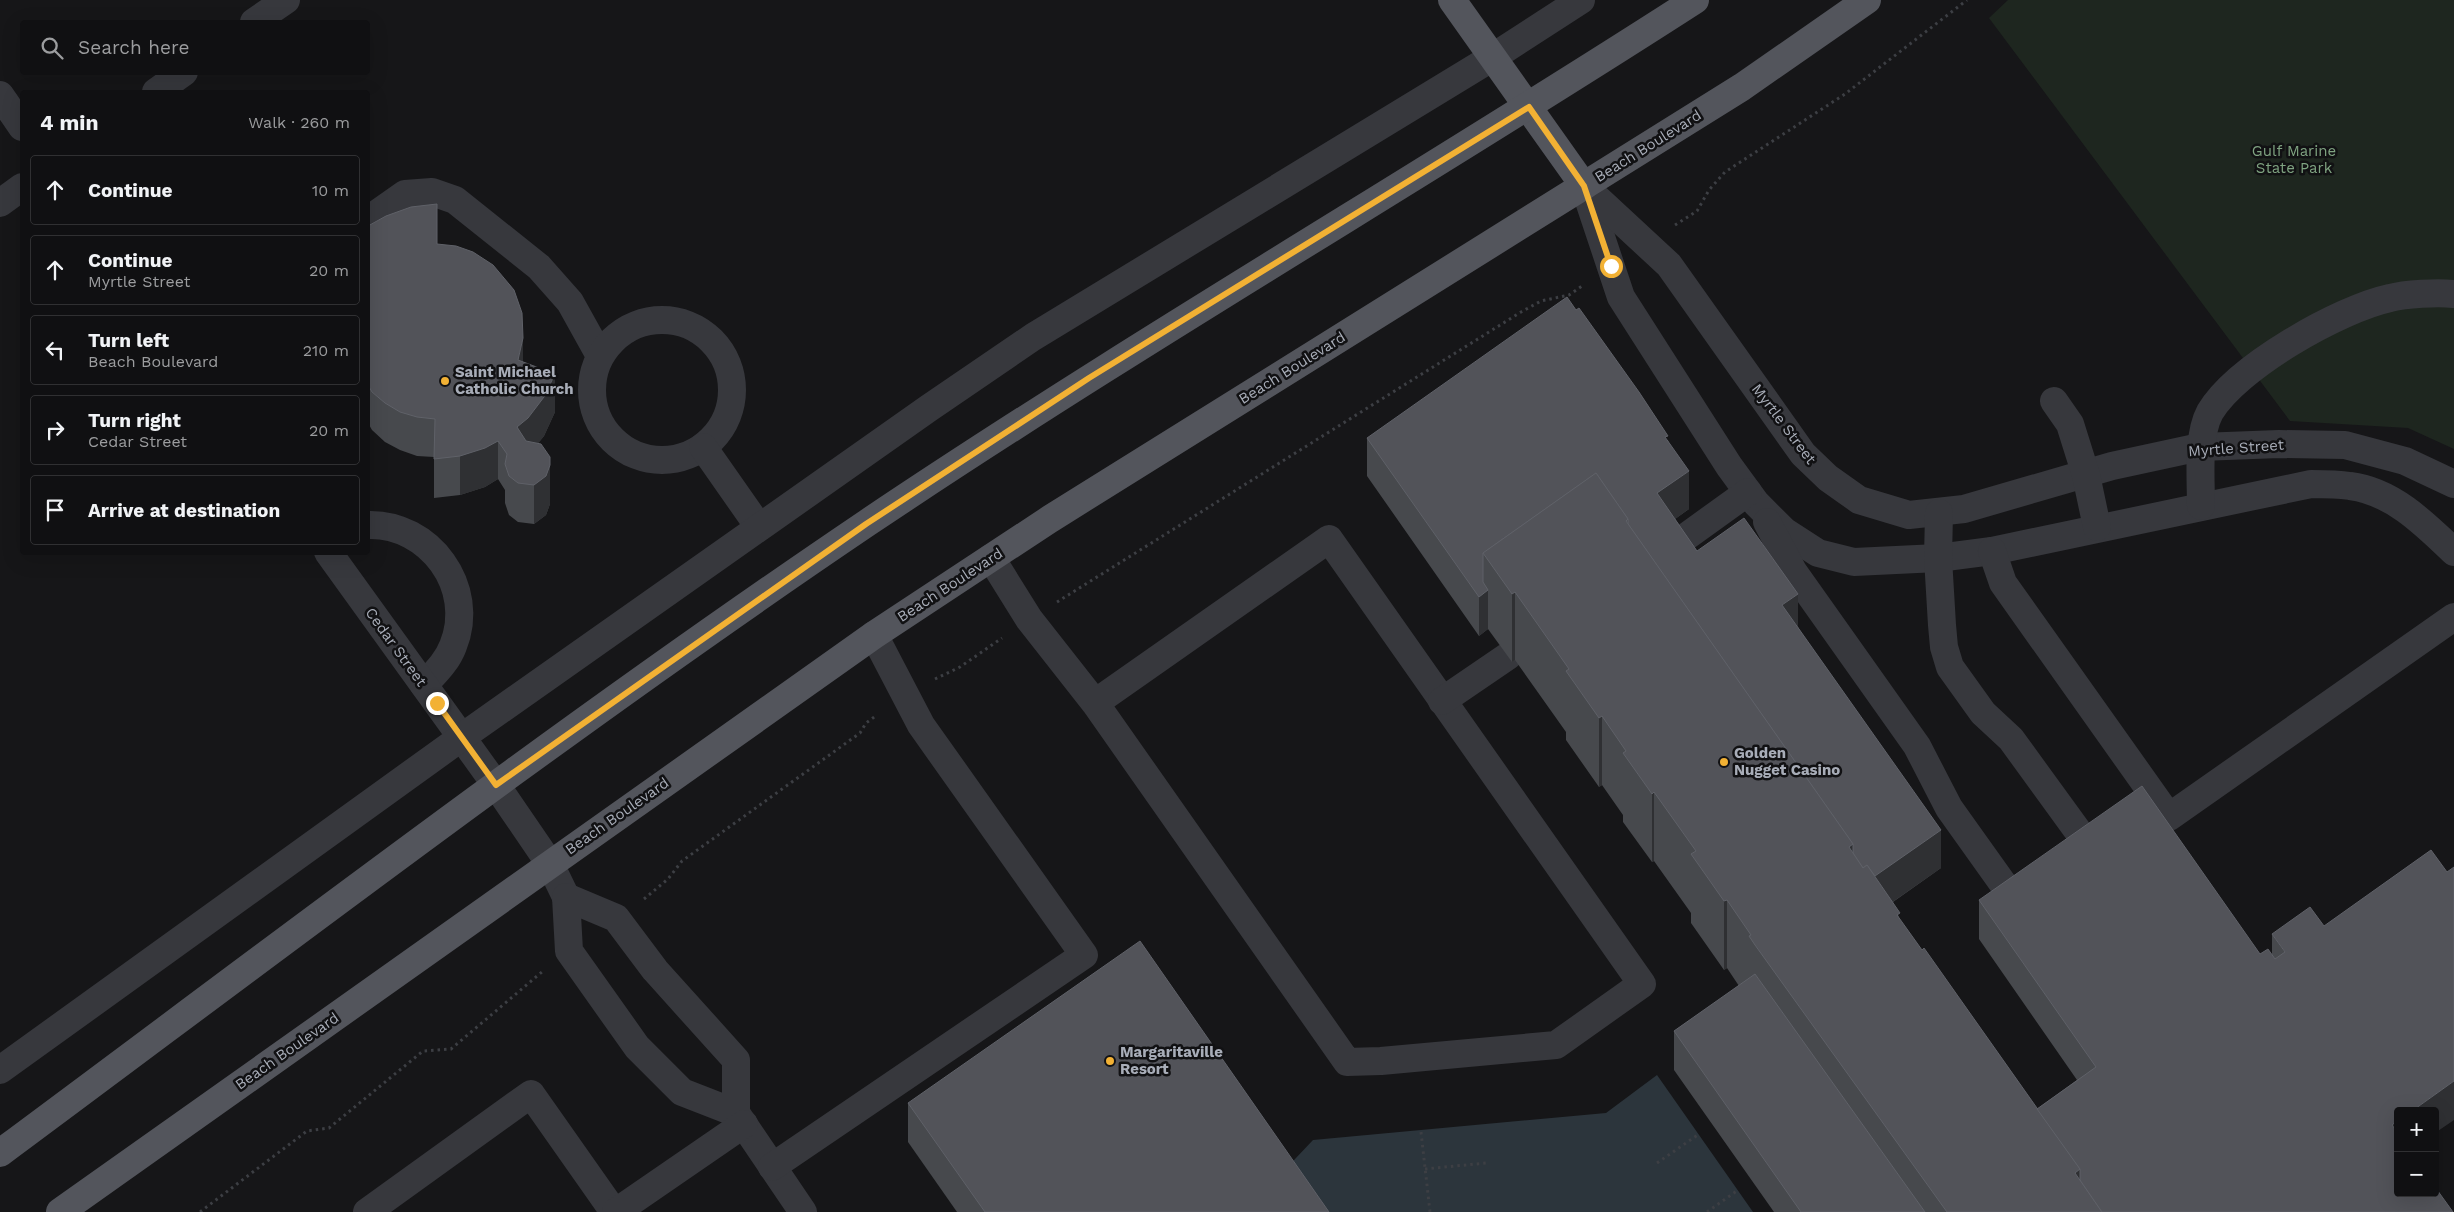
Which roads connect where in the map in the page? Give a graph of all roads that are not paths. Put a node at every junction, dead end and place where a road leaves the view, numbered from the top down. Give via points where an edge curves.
1 (286, 0) edge
2 (1452, 0) edge
3 (1580, 0) edge
4 (1695, 0) edge
5 (1867, 0) edge
6 (257, 20) edge
7 (1493, 57) junction
8 (180, 75) edge
9 (159, 90) edge
10 (0, 95) edge
11 (1529, 107) junction
12 (20, 124) edge
13 (1584, 186) junction
14 (20, 188) edge
15 (0, 203) edge
16 (370, 219) edge
17 (2454, 294) edge
18 (600, 356) junction
19 (2054, 401) dead end
20 (703, 447) junction
21 (2200, 447) junction
22 (2086, 475) junction
23 (2454, 484) edge
24 (1752, 497) junction
25 (2201, 506) junction
26 (1939, 513) junction
27 (370, 526) edge
28 (760, 527) junction
29 (2097, 527) junction
30 (1669, 548) edge
31 (1992, 551) junction
32 (2454, 552) edge
33 (330, 555) edge
34 (991, 558) junction
35 (1938, 558) junction
36 (2454, 617) edge
37 (874, 635) junction
38 (1508, 656) dead end
39 (424, 685) junction
40 (1442, 701) junction
41 (1095, 703) junction
42 (462, 737) junction
43 (496, 785) junction
44 (2096, 856) edge
45 (550, 864) junction
46 (566, 897) junction
47 (2021, 909) edge
48 (0, 1070) edge
49 (740, 1119) junction
50 (0, 1153) edge
51 (772, 1167) junction
52 (60, 1212) edge
53 (367, 1212) edge
54 (615, 1212) edge
55 (803, 1212) edge

1 - 6 street
2 - 7 main road, Myrtle Street
3 - 7 street
4 - 11 main road
5 - 13 main road, Beach Boulevard via 1742,87
7 - 11 main road, Myrtle Street
7 - 28 street via 1033,337
8 - 9 street
10 - 12 street
11 - 13 main road, Myrtle Street
11 - 43 main road via 1089,378 866,524
13 - 24 street via 1621,297
13 - 26 street, Myrtle Street via 1669,265 1803,454 1828,478 1859,500 1909,515
13 - 34 main road, Beach Boulevard
14 - 15 street
16 - 18 street via 405,194 432,192 455,200 539,267 570,302
17 - 21 street via 2390,298 2340,315 2265,358 2235,383 2210,413
18 - 20 street via 592,375 591,396 596,417 607,436 623,450 663,461 684,457
18 - 20 street via 624,330 649,321 675,321 692,326 709,338 723,354 731,373 732,394 728,414 718,433
19 - 22 street via 2070,424
20 - 28 street
21 - 22 street, Myrtle Street via 2112,466
21 - 23 street, Myrtle Street via 2345,445 2405,461
21 - 25 street
22 - 26 street, Myrtle Street
22 - 29 street
24 - 30 street
24 - 35 street via 1784,531 1818,553 1854,562
24 - 47 street via 1793,571 1917,746 1949,808
25 - 29 street
25 - 32 street via 2311,484 2352,486 2386,496 2425,524
26 - 35 street
27 - 39 street via 401,530 420,540 436,553 450,574 458,597 453,645 442,667
28 - 42 street
29 - 31 street
31 - 35 street
31 - 36 street via 2003,583 2169,817
33 - 39 street, Cedar Street
34 - 37 main road, Beach Boulevard
34 - 41 street via 1029,620
35 - 44 street via 1943,632 1950,667 1983,714 2011,739
37 - 45 main road, Beach Boulevard
37 - 51 street via 921,725 1084,955
38 - 40 street
39 - 42 street, Cedar Street
40 - 41 street via 1329,539
40 - 41 street via 1642,984 1556,1045 1347,1062
42 - 43 street, Cedar Street
42 - 48 street
43 - 45 street, Cedar Street
43 - 50 main road
45 - 46 street, Cedar Street
45 - 52 main road, Beach Boulevard
46 - 49 street via 569,951 637,1047 682,1092
46 - 49 street via 616,918 655,970 736,1060
49 - 51 street
49 - 54 street
51 - 55 street
53 - 54 street via 531,1094

